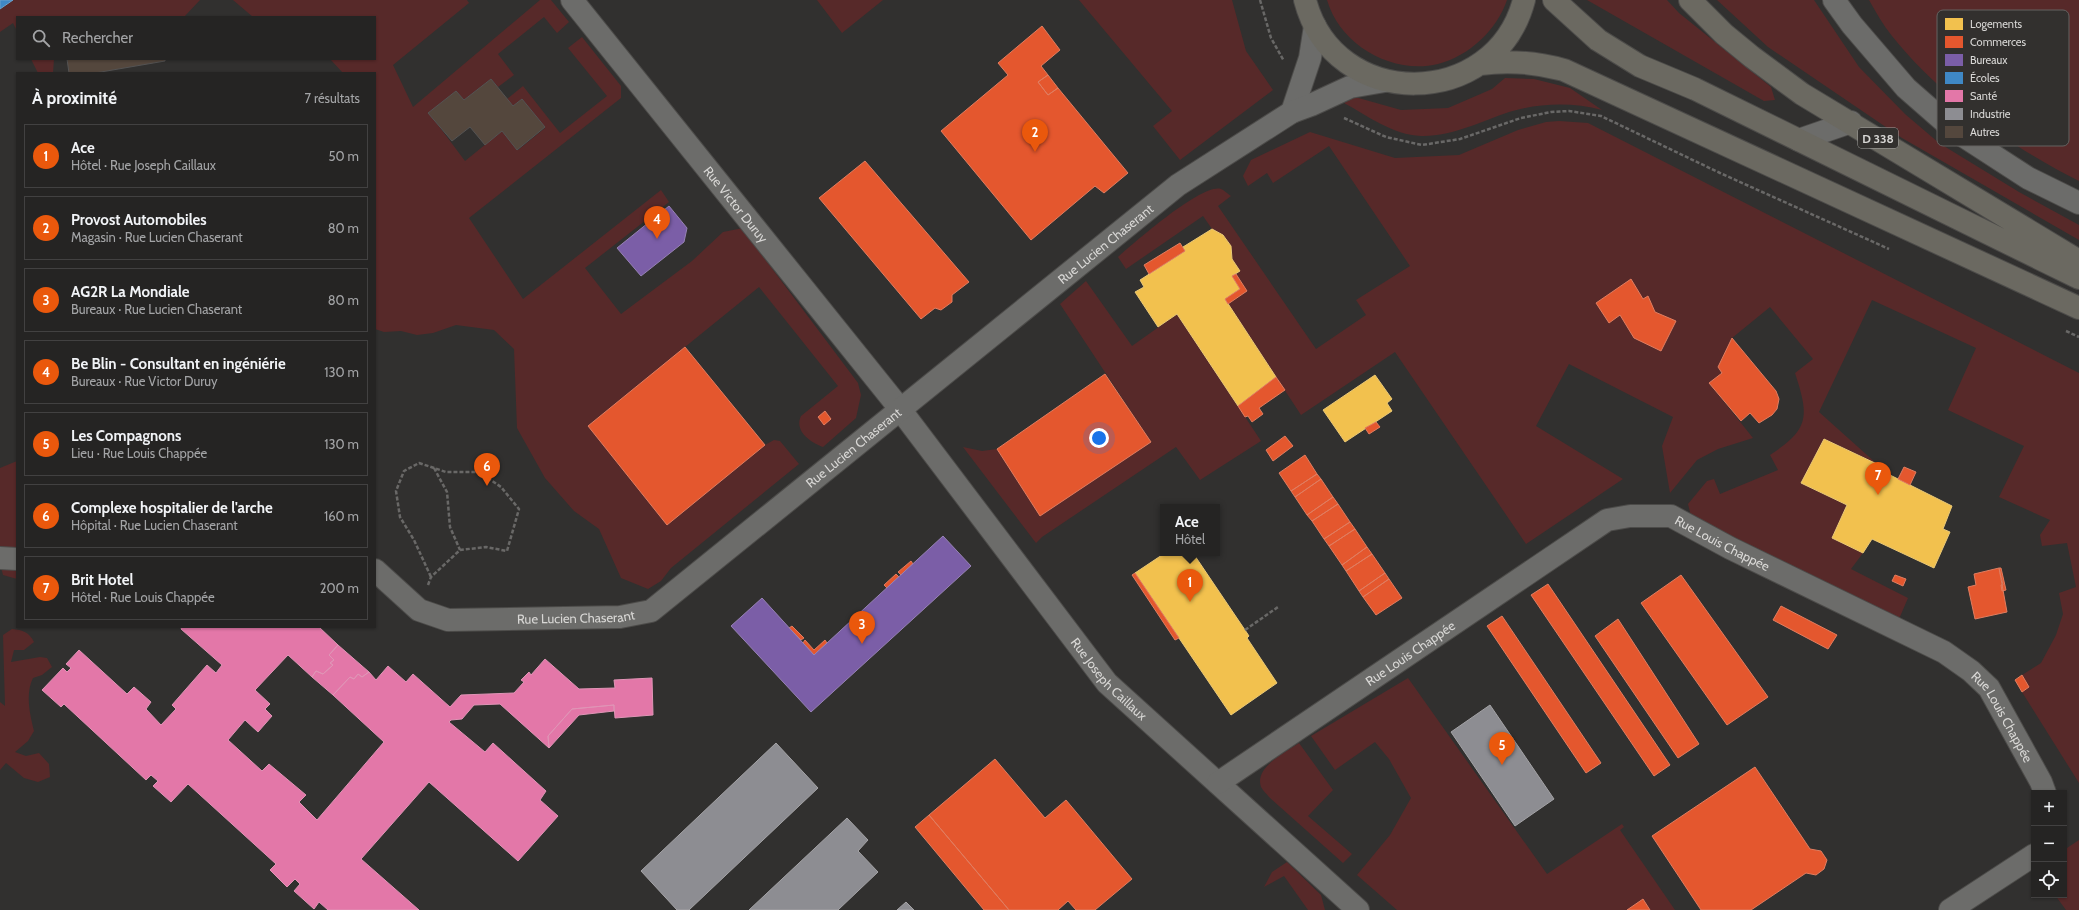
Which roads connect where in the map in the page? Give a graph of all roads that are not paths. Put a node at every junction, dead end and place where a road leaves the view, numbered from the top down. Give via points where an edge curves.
1 (572, 0) edge
2 (1305, 0) edge
3 (1524, 0) edge
4 (1554, 0) edge
5 (1690, 0) edge
6 (1834, 0) edge
7 (1315, 26) junction
8 (1480, 64) junction
9 (1385, 81) junction
10 (1302, 108) junction
11 (1937, 115) edge
12 (1851, 122) junction
13 (1799, 140) junction
14 (1979, 146) edge
15 (2079, 203) edge
16 (2079, 261) edge
17 (2079, 278) edge
18 (2079, 308) edge
19 (901, 409) junction
20 (0, 558) edge
21 (16, 559) edge
22 (376, 571) edge
23 (1218, 783) junction
24 (2044, 790) edge
25 (2031, 857) edge
26 (1358, 910) edge
27 (1950, 910) edge

1 - 19 street, Rue Victor Duruy
2 - 7 main road
3 - 8 main road via 1509,34
4 - 13 main road, D 338 via 1598,40 1640,66 1695,89
5 - 12 main road, D 338 via 1752,58 1802,94
6 - 11 street via 1906,88
7 - 9 main road via 1328,45 1344,60 1364,73
7 - 10 street via 1310,58 1299,87
8 - 9 main road via 1461,75 1440,82 1412,85
8 - 18 main road via 1517,61 1564,70
9 - 10 street, Rue Lucien Chaserant via 1350,87
10 - 19 street, Rue Lucien Chaserant via 1178,185
12 - 13 street, D 338
12 - 16 main road, D 338
13 - 17 main road, D 338
14 - 15 street via 2028,178
19 - 22 street, Rue Lucien Chaserant via 651,611 620,617 448,620 419,610
19 - 23 street, Rue Joseph Caillaux via 1107,683
20 - 21 street
23 - 24 street, Rue Louis Chappée via 1607,520 1630,516 1671,516 1730,548 1944,652 1971,671 1989,688
23 - 26 street, Rue Joseph Caillaux
25 - 27 street

